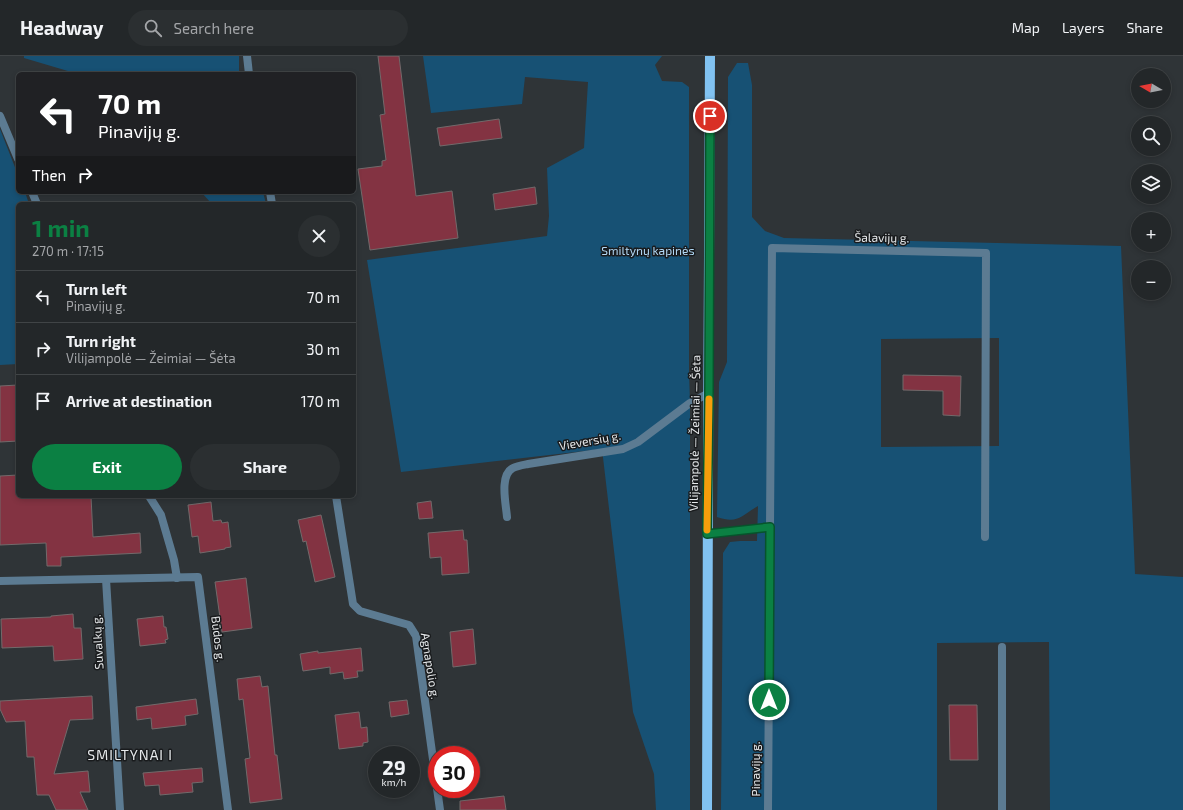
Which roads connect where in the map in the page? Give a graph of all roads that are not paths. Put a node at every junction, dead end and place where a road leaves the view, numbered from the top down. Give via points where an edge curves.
1 (247, 56) edge
2 (710, 56) edge
3 (249, 72) edge
4 (0, 116) edge
5 (16, 154) edge
6 (709, 392) junction
7 (150, 498) edge
8 (336, 498) edge
9 (507, 517) dead end
10 (770, 527) junction
11 (707, 534) junction
12 (985, 537) dead end
13 (177, 578) junction
14 (106, 579) junction
15 (0, 581) edge
16 (1002, 647) dead end
17 (120, 810) edge
18 (228, 810) edge
19 (440, 810) edge
20 (706, 810) edge
21 (768, 810) edge
22 (1002, 810) edge

1 - 3 street
2 - 6 main road, Vilijampolė — Žeimiai — Šėta
4 - 5 street
6 - 9 street, Vieversių g. via 638,442 623,449 513,468 508,472 504,484
6 - 11 main road, Vilijampolė — Žeimiai — Šėta
7 - 13 street via 161,515
8 - 19 street, Agnapolio g. via 353,604 360,611 409,625 416,636
10 - 11 street
10 - 12 street, Šalavijų g. via 772,248 986,252
10 - 21 street, Pinavijų g.
11 - 20 main road, Vilijampolė — Žeimiai — Šėta
13 - 14 street
13 - 18 street, Būdos g. via 198,577
14 - 15 street
14 - 17 street, Suvalkų g.
16 - 22 street

